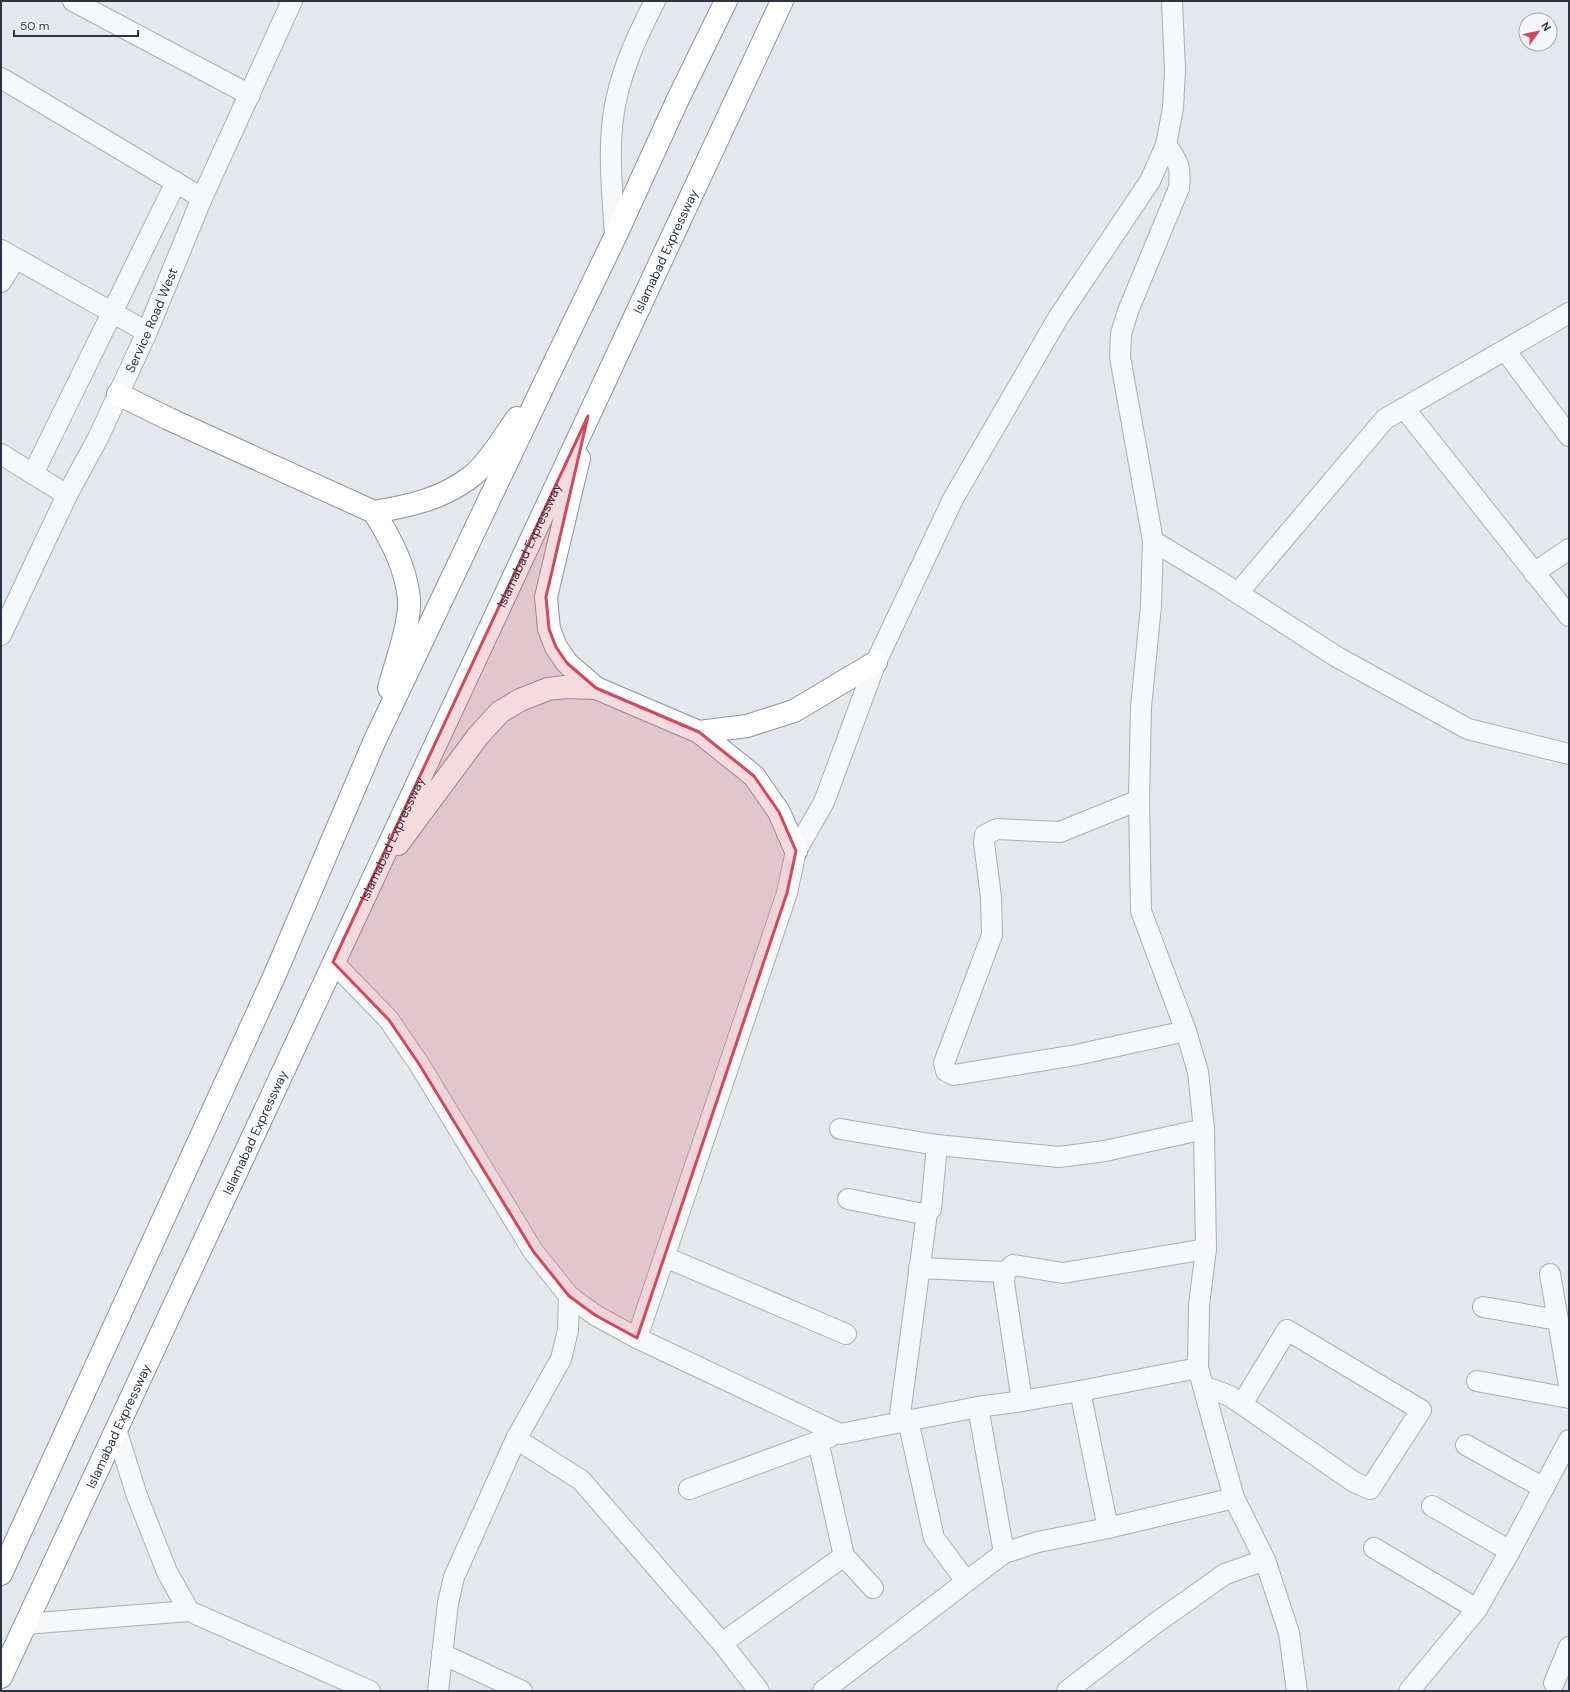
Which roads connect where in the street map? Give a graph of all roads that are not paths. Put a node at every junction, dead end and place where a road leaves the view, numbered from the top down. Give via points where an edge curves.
1 (72, 1) edge
2 (292, 1) edge
3 (655, 1) edge
4 (726, 1) edge
5 (782, 1) edge
6 (1172, 1) edge
7 (1, 78) edge
8 (250, 95) junction
9 (1166, 145) junction
10 (176, 182) junction
11 (202, 198) junction
12 (615, 237) junction
13 (8, 254) edge
14 (1, 282) edge
15 (112, 312) junction
16 (1569, 313) edge
17 (147, 332) junction
18 (1505, 350) junction
19 (547, 378) junction
20 (118, 394) junction
21 (1404, 408) junction
22 (588, 416) junction
23 (1569, 436) edge
24 (1, 454) edge
25 (33, 474) junction
26 (67, 495) junction
27 (374, 512) junction
28 (1152, 542) junction
29 (1569, 549) edge
30 (1534, 573) junction
31 (1238, 593) junction
32 (1569, 616) edge
33 (1, 635) edge
34 (876, 662) junction
35 (596, 688) junction
36 (699, 732) junction
37 (375, 740) junction
38 (1569, 754) edge
39 (1139, 800) junction
40 (796, 852) junction
41 (374, 876) junction
42 (334, 962) junction
43 (1186, 1031) junction
44 (840, 1129) dead end
45 (1204, 1129) junction
46 (937, 1145) junction
47 (848, 1199) dead end
48 (927, 1213) junction
49 (1206, 1249) junction
50 (665, 1257) junction
51 (918, 1268) junction
52 (1005, 1272) junction
53 (1550, 1274) dead end
54 (569, 1296) junction
55 (1483, 1307) dead end
56 (1558, 1320) junction
57 (846, 1334) dead end
58 (637, 1338) junction
59 (1201, 1377) junction
60 (1477, 1381) dead end
61 (1569, 1385) edge
62 (1080, 1391) junction
63 (1569, 1398) edge
64 (1022, 1401) junction
65 (1242, 1404) junction
66 (978, 1407) junction
67 (903, 1421) junction
68 (116, 1429) junction
69 (840, 1434) junction
70 (516, 1439) junction
71 (1569, 1440) edge
72 (818, 1441) junction
73 (1466, 1444) dead end
74 (1544, 1488) junction
75 (689, 1489) dead end
76 (1234, 1498) junction
77 (1432, 1506) dead end
78 (1108, 1528) junction
79 (1374, 1548) dead end
80 (1510, 1551) junction
81 (1004, 1552) junction
82 (844, 1556) junction
83 (1265, 1560) junction
84 (1, 1574) edge
85 (966, 1581) junction
86 (873, 1588) dead end
87 (1477, 1609) junction
88 (189, 1611) junction
89 (26, 1624) junction
90 (722, 1643) junction
91 (1569, 1647) edge
92 (442, 1654) junction
93 (1, 1677) edge
94 (1554, 1683) dead end
95 (370, 1691) edge
96 (438, 1691) edge
97 (522, 1691) edge
98 (759, 1691) edge
99 (823, 1691) edge
100 (1067, 1691) edge
101 (1296, 1691) edge
102 (1409, 1691) edge

1 - 8 street
2 - 8 street, Service Road West
3 - 12 street via 634,42 622,77 613,117 611,155
4 - 12 highway
5 - 22 highway, Islamabad Expressway
6 - 9 street via 1175,70 1173,108
7 - 10 street
8 - 11 street, Service Road West
9 - 28 street via 1175,156 1180,170 1179,188 1128,311 1121,334 1120,350
9 - 34 street via 1150,182 1058,318 953,499
10 - 11 street
10 - 15 street
11 - 17 street, Service Road West
12 - 19 highway
13 - 14 street
13 - 15 street
15 - 17 street
15 - 25 street
16 - 18 street
17 - 20 street, Service Road West
18 - 21 street
18 - 23 street
19 - 27 highway via 472,476 444,494 408,506
19 - 37 highway
20 - 26 street, Service Road West
20 - 27 highway
21 - 30 street
21 - 31 street via 1385,419
22 - 35 highway via 546,597 549,629 556,647 567,663
22 - 41 highway, Islamabad Expressway
24 - 25 street
25 - 26 street
26 - 33 street, Service Road West
27 - 37 highway via 391,540 402,568 409,600 406,623
28 - 31 street
28 - 39 street via 1151,606 1141,707
29 - 30 street
30 - 32 street
31 - 38 street via 1337,657 1468,729
34 - 36 highway via 794,711 747,726
34 - 40 street via 824,802
35 - 36 highway
35 - 41 highway via 548,689 520,700 500,712 478,736
36 - 40 highway via 754,776 779,812
37 - 84 highway via 273,979
39 - 43 street via 1141,911
39 - 43 street via 1060,832 997,829 985,835 992,935 944,1063 946,1071 954,1074 1076,1055
40 - 50 street via 787,893
41 - 42 highway, Islamabad Expressway
42 - 54 street via 389,1020 419,1064 532,1251
42 - 68 highway, Islamabad Expressway
43 - 45 street via 1198,1072
44 - 46 street
45 - 46 street via 1105,1151 1059,1157
45 - 49 street
46 - 48 street via 931,1209
47 - 48 street
48 - 51 street
49 - 52 street via 1063,1273 1012,1265
49 - 59 street via 1199,1305
50 - 57 street
50 - 58 street
51 - 52 street
51 - 67 street
52 - 64 street via 1004,1283
53 - 56 street
54 - 58 street via 594,1315
54 - 70 street via 568,1330 561,1359
55 - 56 street
56 - 61 street
58 - 69 street
59 - 62 street
59 - 65 street
59 - 76 street
60 - 63 street
62 - 64 street
62 - 78 street
64 - 66 street
65 - 65 street via 1354,1482 1370,1489 1421,1410 1287,1330
66 - 67 street
66 - 81 street
67 - 69 street
67 - 85 street via 934,1538
68 - 88 street via 137,1496 168,1572
68 - 89 highway, Islamabad Expressway
69 - 72 street
70 - 90 street via 581,1480
70 - 92 street via 454,1577
71 - 74 street
72 - 75 street
72 - 82 street
73 - 74 street
74 - 80 street
76 - 78 street
76 - 83 street
77 - 80 street
78 - 81 street via 1038,1542
79 - 87 street
80 - 87 street
81 - 85 street
82 - 86 street
82 - 90 street
83 - 100 street via 1225,1574
83 - 101 street via 1289,1633
85 - 99 street
87 - 102 street
88 - 89 street
88 - 95 street
89 - 93 highway, Islamabad Expressway
90 - 98 street
91 - 94 street
92 - 96 street
92 - 97 street

